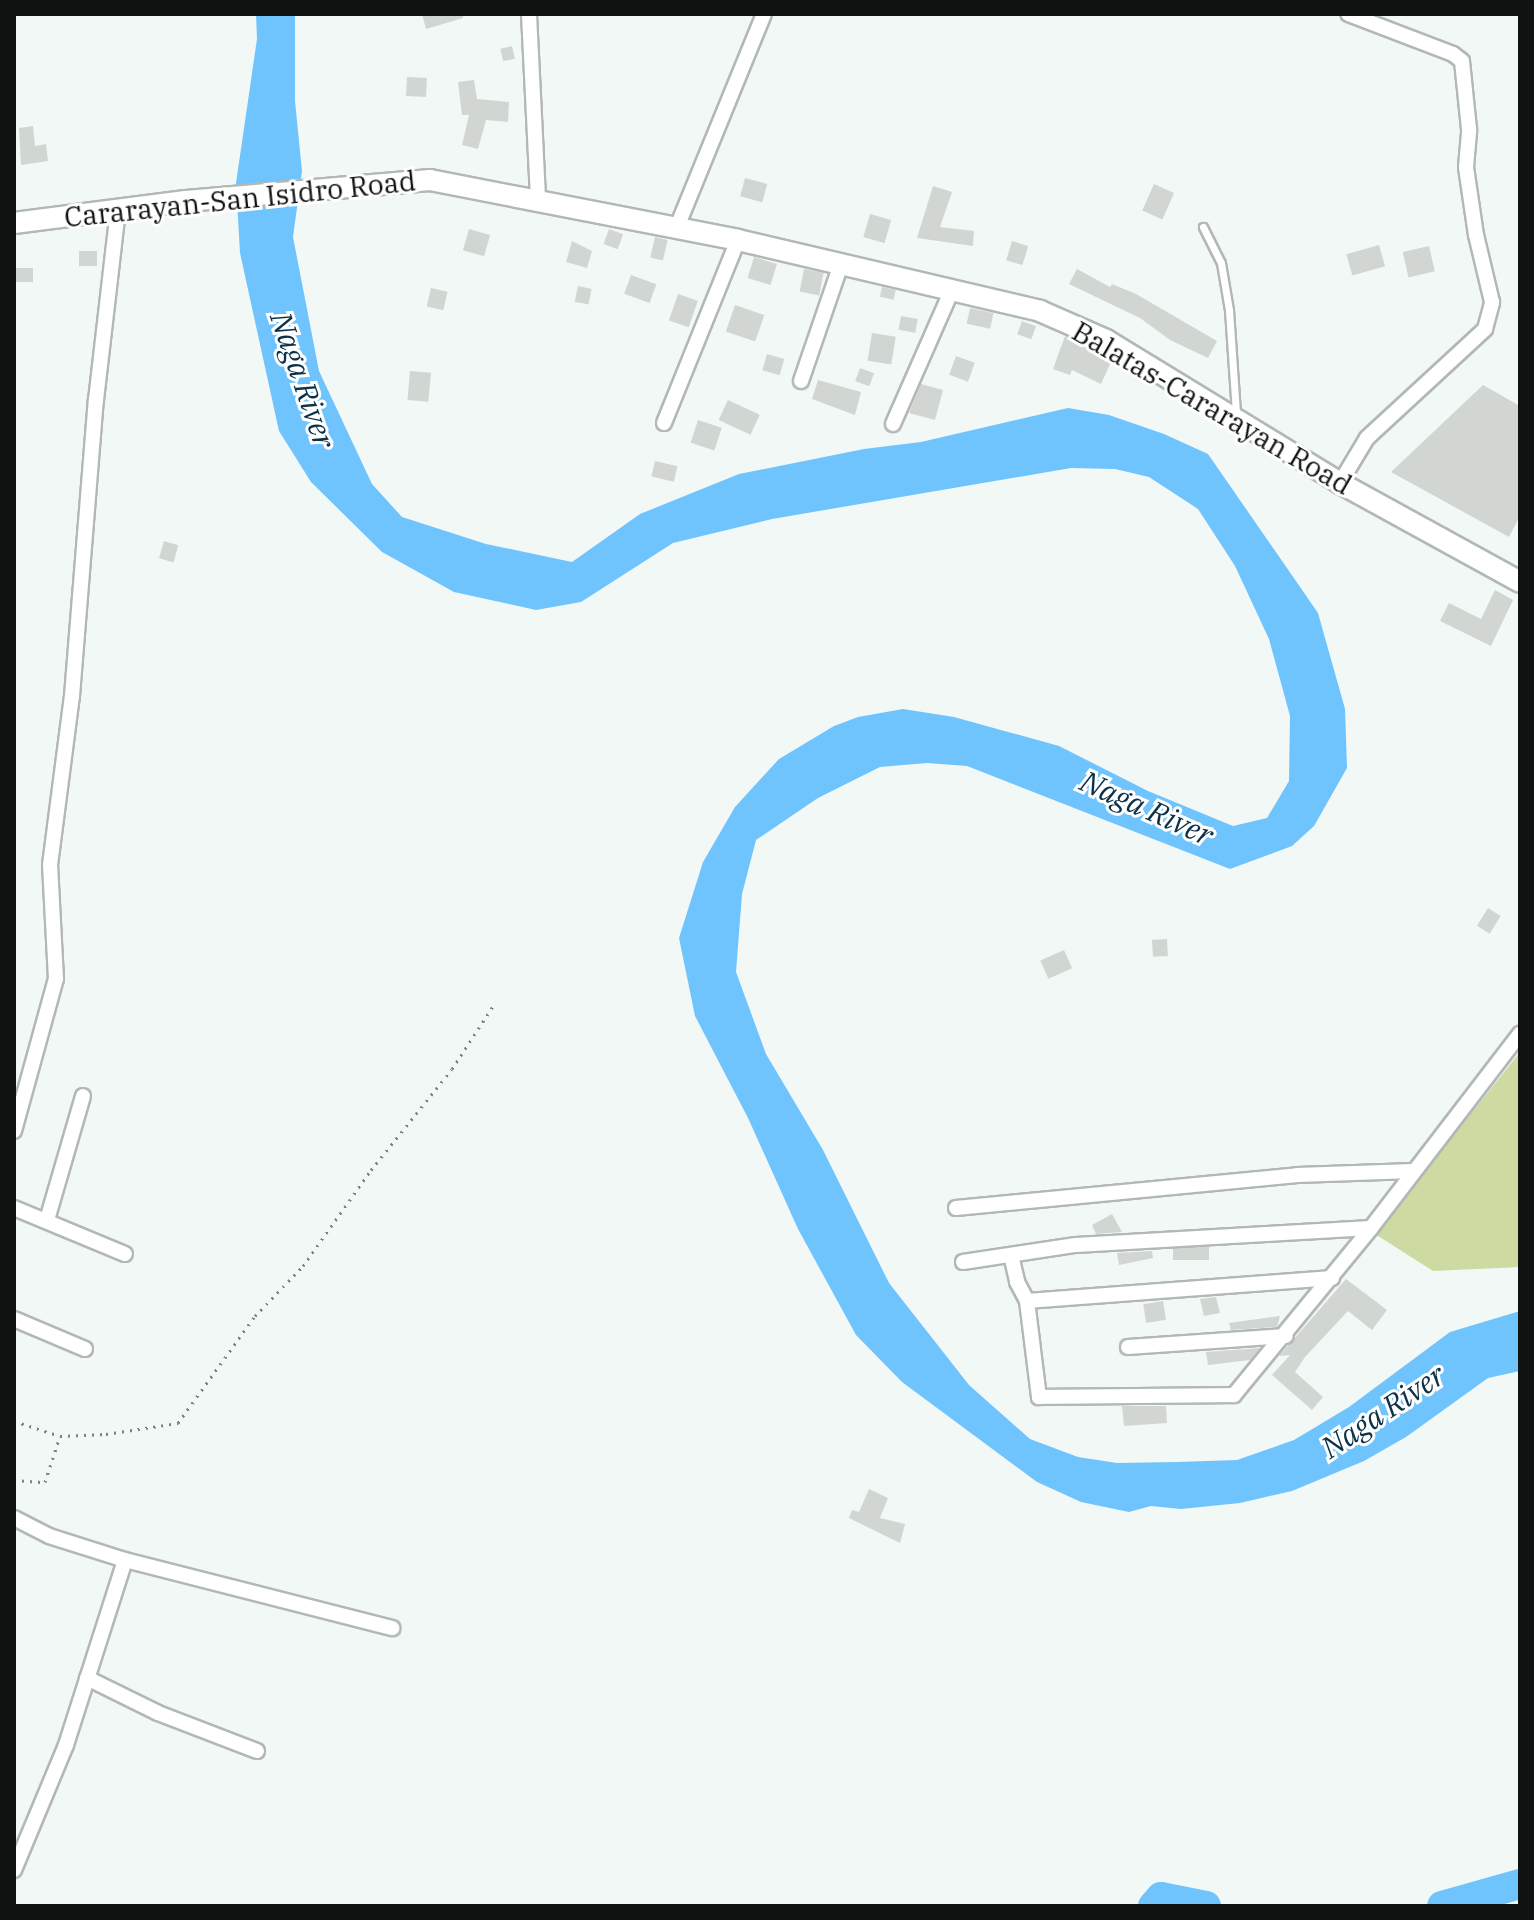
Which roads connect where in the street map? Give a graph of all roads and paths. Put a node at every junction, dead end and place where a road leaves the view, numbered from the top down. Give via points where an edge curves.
1 (529, 14) edge
2 (764, 14) edge
3 (1348, 14) edge
4 (538, 199) junction
5 (118, 210) junction
6 (14, 223) edge
7 (677, 227) junction
8 (1203, 227) dead end
9 (738, 240) junction
10 (841, 264) junction
11 (951, 292) junction
12 (801, 381) dead end
13 (1237, 420) junction
14 (664, 423) dead end
15 (893, 424) dead end
16 (1340, 483) junction
17 (1520, 582) edge
18 (493, 1006) dead end
19 (1520, 1034) edge
20 (83, 1096) dead end
21 (14, 1131) edge
22 (1413, 1171) junction
23 (14, 1208) edge
24 (956, 1208) dead end
25 (47, 1220) junction
26 (1371, 1228) junction
27 (125, 1254) dead end
28 (1011, 1255) junction
29 (963, 1262) dead end
30 (1332, 1278) junction
31 (1027, 1301) junction
32 (14, 1319) edge
33 (1286, 1336) junction
34 (1128, 1347) dead end
35 (85, 1349) dead end
36 (14, 1421) edge
37 (60, 1436) junction
38 (14, 1480) edge
39 (14, 1518) edge
40 (125, 1560) junction
41 (392, 1628) dead end
42 (87, 1678) junction
43 (257, 1751) dead end
44 (14, 1870) edge

1 - 4 street
2 - 7 street
3 - 16 street via 1462,61 1469,129 1466,167 1492,302 1485,329 1367,438
4 - 5 main road, Cararayan-San Isidro Road via 430,180
4 - 7 main road, Cararayan-San Isidro Road
5 - 6 main road, Cararayan-San Isidro Road
5 - 21 street via 72,696 50,865 56,979
7 - 9 main road, Cararayan-San Isidro Road
8 - 13 lane via 1221,263
9 - 10 main road, Cararayan-San Isidro Road
9 - 14 street
10 - 11 main road, Balatas-Cararayan Road
10 - 12 street
11 - 13 main road, Balatas-Cararayan Road via 1040,311 1106,340
11 - 15 street
13 - 16 main road, Balatas-Cararayan Road
16 - 17 main road, Balatas-Cararayan Road
18 - 37 path via 452,1069 303,1266 255,1316 178,1423
19 - 22 street
20 - 25 street
22 - 24 street via 1297,1175
22 - 26 street
23 - 25 street
25 - 27 street
26 - 28 street via 1160,1238
26 - 30 street
28 - 29 street
28 - 31 street
30 - 31 street
30 - 33 street
31 - 33 street via 1039,1397 1234,1395
32 - 35 street
33 - 34 street
36 - 37 path
37 - 38 path via 45,1482
39 - 40 street via 49,1536
40 - 41 street
40 - 42 street
42 - 43 street via 158,1713
42 - 44 street via 66,1745

